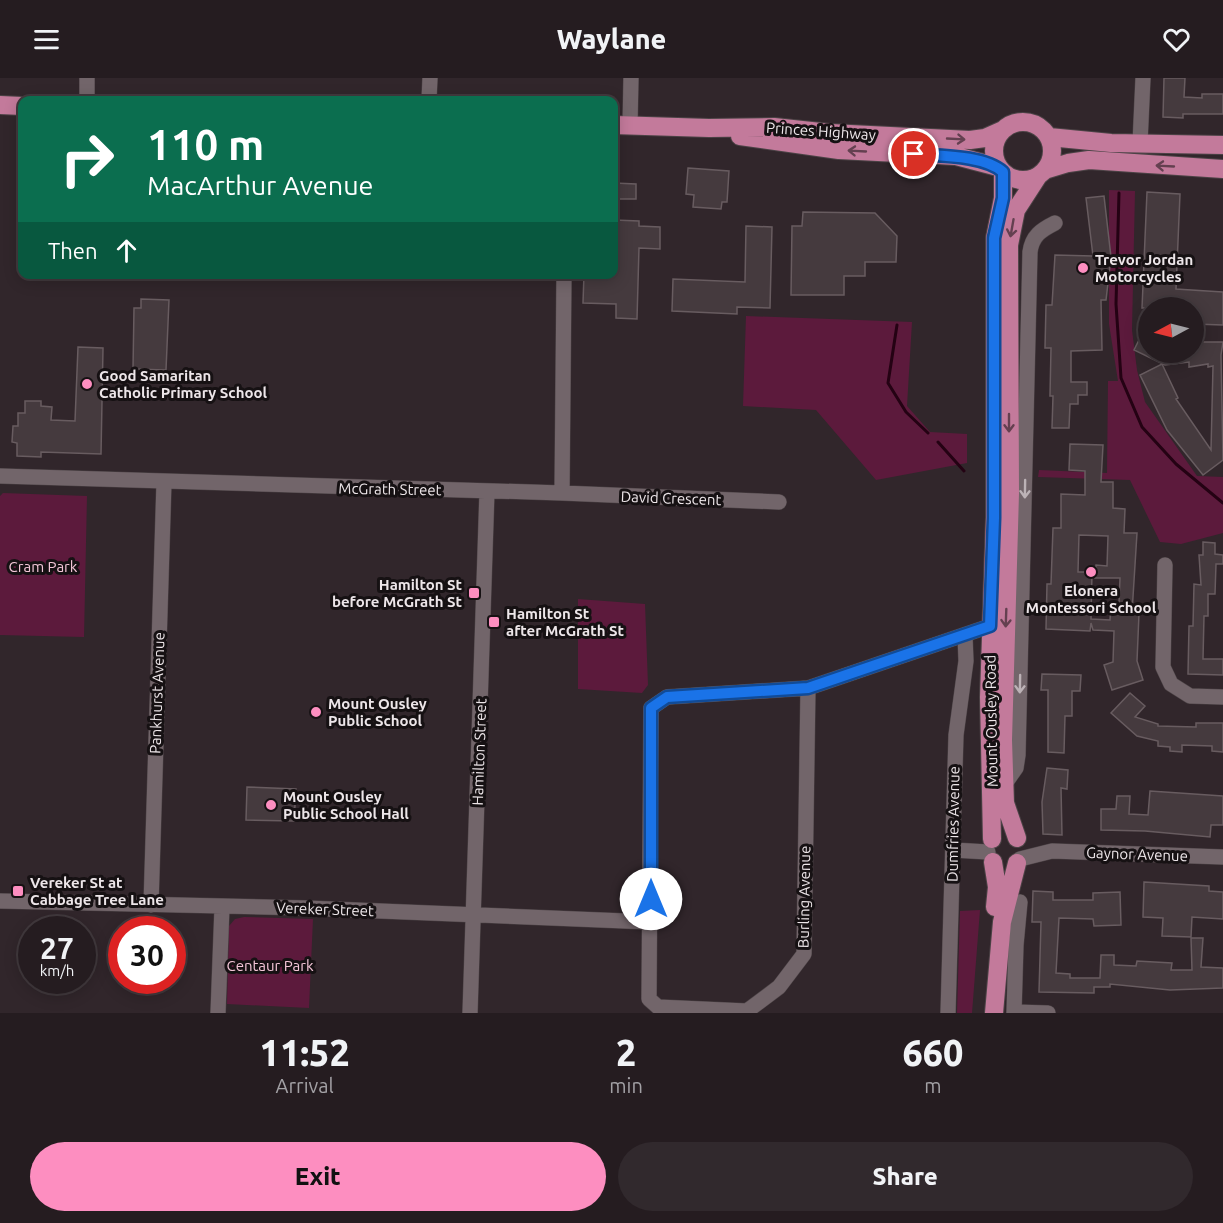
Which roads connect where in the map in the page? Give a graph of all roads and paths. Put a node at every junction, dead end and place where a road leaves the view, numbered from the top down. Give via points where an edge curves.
1 (87, 78) edge
2 (430, 78) edge
3 (632, 78) edge
4 (1143, 78) edge
5 (87, 96) edge
6 (429, 96) edge
7 (0, 105) edge
8 (18, 106) edge
9 (622, 125) edge
10 (709, 129) junction
11 (1004, 130) junction
12 (1049, 137) junction
13 (1140, 143) junction
14 (1223, 146) edge
15 (1223, 169) edge
16 (1001, 170) junction
17 (1042, 173) junction
18 (1055, 223) dead end
19 (564, 279) edge
20 (1008, 307) junction
21 (1028, 326) junction
22 (0, 476) edge
23 (164, 482) junction
24 (487, 492) junction
25 (562, 493) junction
26 (779, 502) dead end
27 (1165, 565) dead end
28 (990, 626) junction
29 (965, 636) junction
30 (808, 688) junction
31 (1223, 697) edge
32 (1004, 785) junction
33 (953, 850) junction
34 (1018, 850) junction
35 (991, 851) junction
36 (1223, 857) edge
37 (0, 901) edge
38 (1020, 903) dead end
39 (151, 905) junction
40 (222, 907) junction
41 (474, 915) junction
42 (650, 922) junction
43 (706, 1011) edge
44 (1014, 1012) edge
45 (218, 1013) edge
46 (470, 1013) edge
47 (948, 1013) edge
48 (985, 1013) edge
49 (994, 1013) edge
50 (1048, 1013) edge

1 - 5 street
2 - 6 street
3 - 9 street
4 - 13 street
7 - 8 main road
9 - 10 main road, Princes Highway
10 -> 11 main road, Princes Highway via 774,127 970,140
16 -> 10 main road, Princes Highway via 956,156 816,148
11 - 12 main road via 1027,122
11 - 16 main road via 995,146
12 - 13 main road
12 - 17 main road via 1052,154
13 - 14 main road
15 -> 17 main road via 1089,160
16 - 17 main road via 1019,180
16 - 28 main road, Mount Ousley Road via 1003,198 994,238 995,506
17 -> 20 main road, Mount Ousley Road via 1021,200 1011,227
18 - 21 street, Mount Ousley Road via 1037,234 1031,245
19 - 25 street
20 - 21 street
20 -> 32 main road, Mount Ousley Road via 1010,493
21 -> 32 street, Mount Ousley Road via 1018,755 1016,768
22 - 23 street, McGrath Street
23 - 24 street, McGrath Street
23 - 39 street, Pankhurst Avenue
24 - 25 street, McGrath Street
24 - 41 street, Hamilton Street
25 - 26 street, David Crescent
27 - 31 street via 1163,667 1171,684 1190,696
28 - 29 street
28 - 35 main road, Mount Ousley Road
29 - 30 street
29 - 33 street, Dumfries Avenue via 966,661 956,735
30 - 42 street, Burling Avenue via 667,697 651,708
30 - 43 street, Burling Avenue via 804,954 779,987 747,1011
32 - 34 main road, Mount Ousley Road
33 - 35 street
33 - 47 street, Dumfries Avenue
34 - 35 main road via 1003,867
34 - 35 main road via 1004,832
34 - 36 street, Gaynor Avenue via 1033,847
34 - 49 main road via 1002,922
35 - 48 main road, Mount Ousley Road via 997,893
37 - 39 street, Vereker Street
38 - 44 street
39 - 40 street, Vereker Street
40 - 41 street, Vereker Street
40 - 45 street
41 - 42 street, Vereker Street
41 - 46 street, Hamilton Street
42 - 43 street, Burling Avenue via 649,999 657,1007
44 - 50 street

